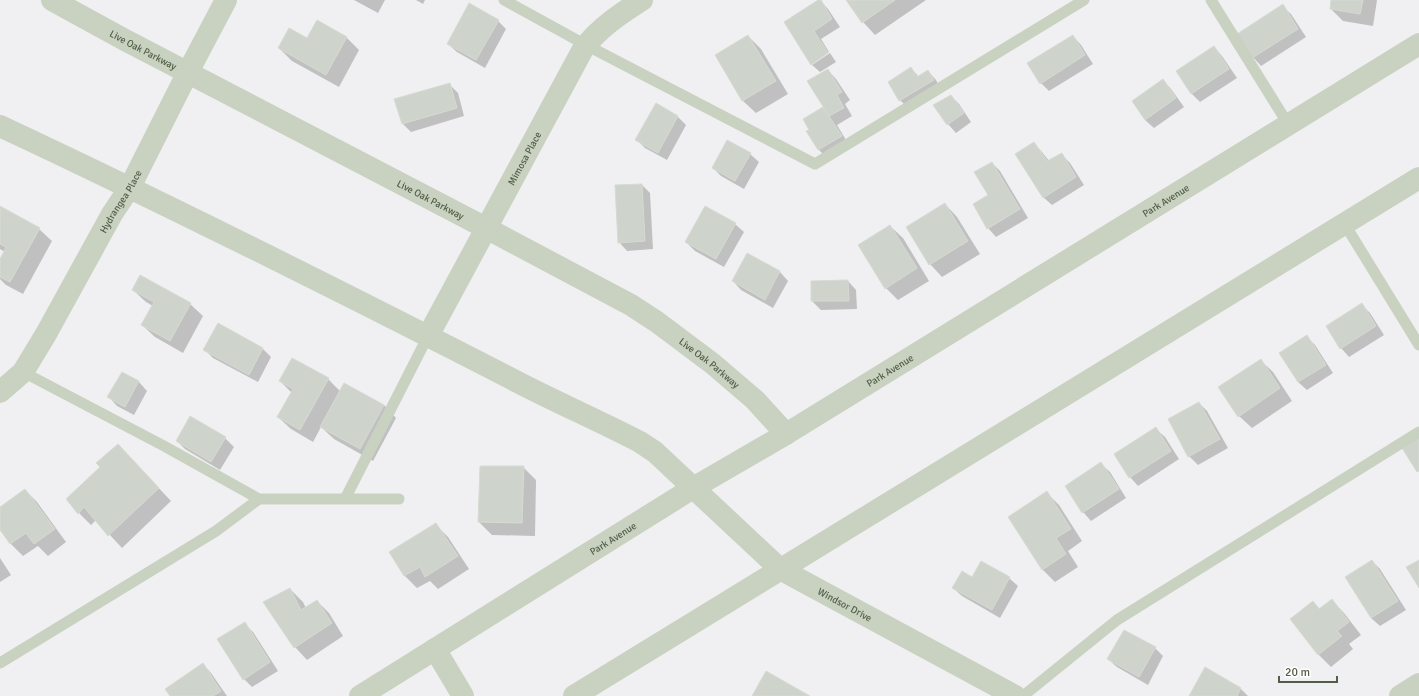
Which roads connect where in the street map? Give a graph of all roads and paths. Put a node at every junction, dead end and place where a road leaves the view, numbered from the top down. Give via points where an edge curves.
1 (52, 0) edge
2 (226, 0) edge
3 (504, 0) edge
4 (642, 0) edge
5 (1084, 0) edge
6 (1211, 0) edge
7 (1419, 44) edge
8 (586, 45) junction
9 (188, 72) junction
10 (1288, 124) junction
11 (0, 126) edge
12 (1419, 178) edge
13 (130, 187) junction
14 (1344, 223) junction
15 (486, 228) junction
16 (428, 336) junction
17 (1419, 345) edge
18 (23, 372) junction
19 (0, 392) edge
20 (1419, 432) edge
21 (786, 434) junction
22 (693, 488) junction
23 (345, 499) junction
24 (399, 499) dead end
25 (259, 500) junction
26 (780, 569) junction
27 (435, 649) junction
28 (0, 663) edge
29 (1419, 684) edge
30 (360, 696) edge
31 (463, 696) edge
32 (574, 696) edge
33 (1015, 696) edge
34 (1023, 696) edge
35 (1400, 696) edge

1 - 9 street, Live Oak Parkway
2 - 9 street, Hydrangea Place
3 - 8 lane
4 - 8 street, Mimosa Place via 607,24
5 - 8 lane via 815,164
6 - 10 lane
7 - 10 street, Park Avenue
8 - 15 street, Mimosa Place
9 - 13 street, Hydrangea Place
9 - 15 street, Live Oak Parkway
10 - 21 street, Park Avenue
11 - 13 street
12 - 14 street
13 - 16 street
13 - 18 street, Hydrangea Place via 112,214
14 - 17 lane
14 - 26 street
15 - 16 street, Mimosa Place
15 - 21 street, Live Oak Parkway via 631,305 657,322 713,364 755,400
16 - 22 street via 640,442 655,452
16 - 23 lane
18 - 19 street, Hydrangea Place
18 - 25 lane via 164,446
20 - 34 lane via 1117,620
21 - 22 street, Park Avenue
22 - 26 street, Windsor Drive
22 - 27 street, Park Avenue
23 - 24 lane
23 - 25 lane
25 - 28 lane via 216,531
26 - 32 street
26 - 33 street, Windsor Drive
27 - 30 street, Park Avenue
27 - 31 street
29 - 35 street

